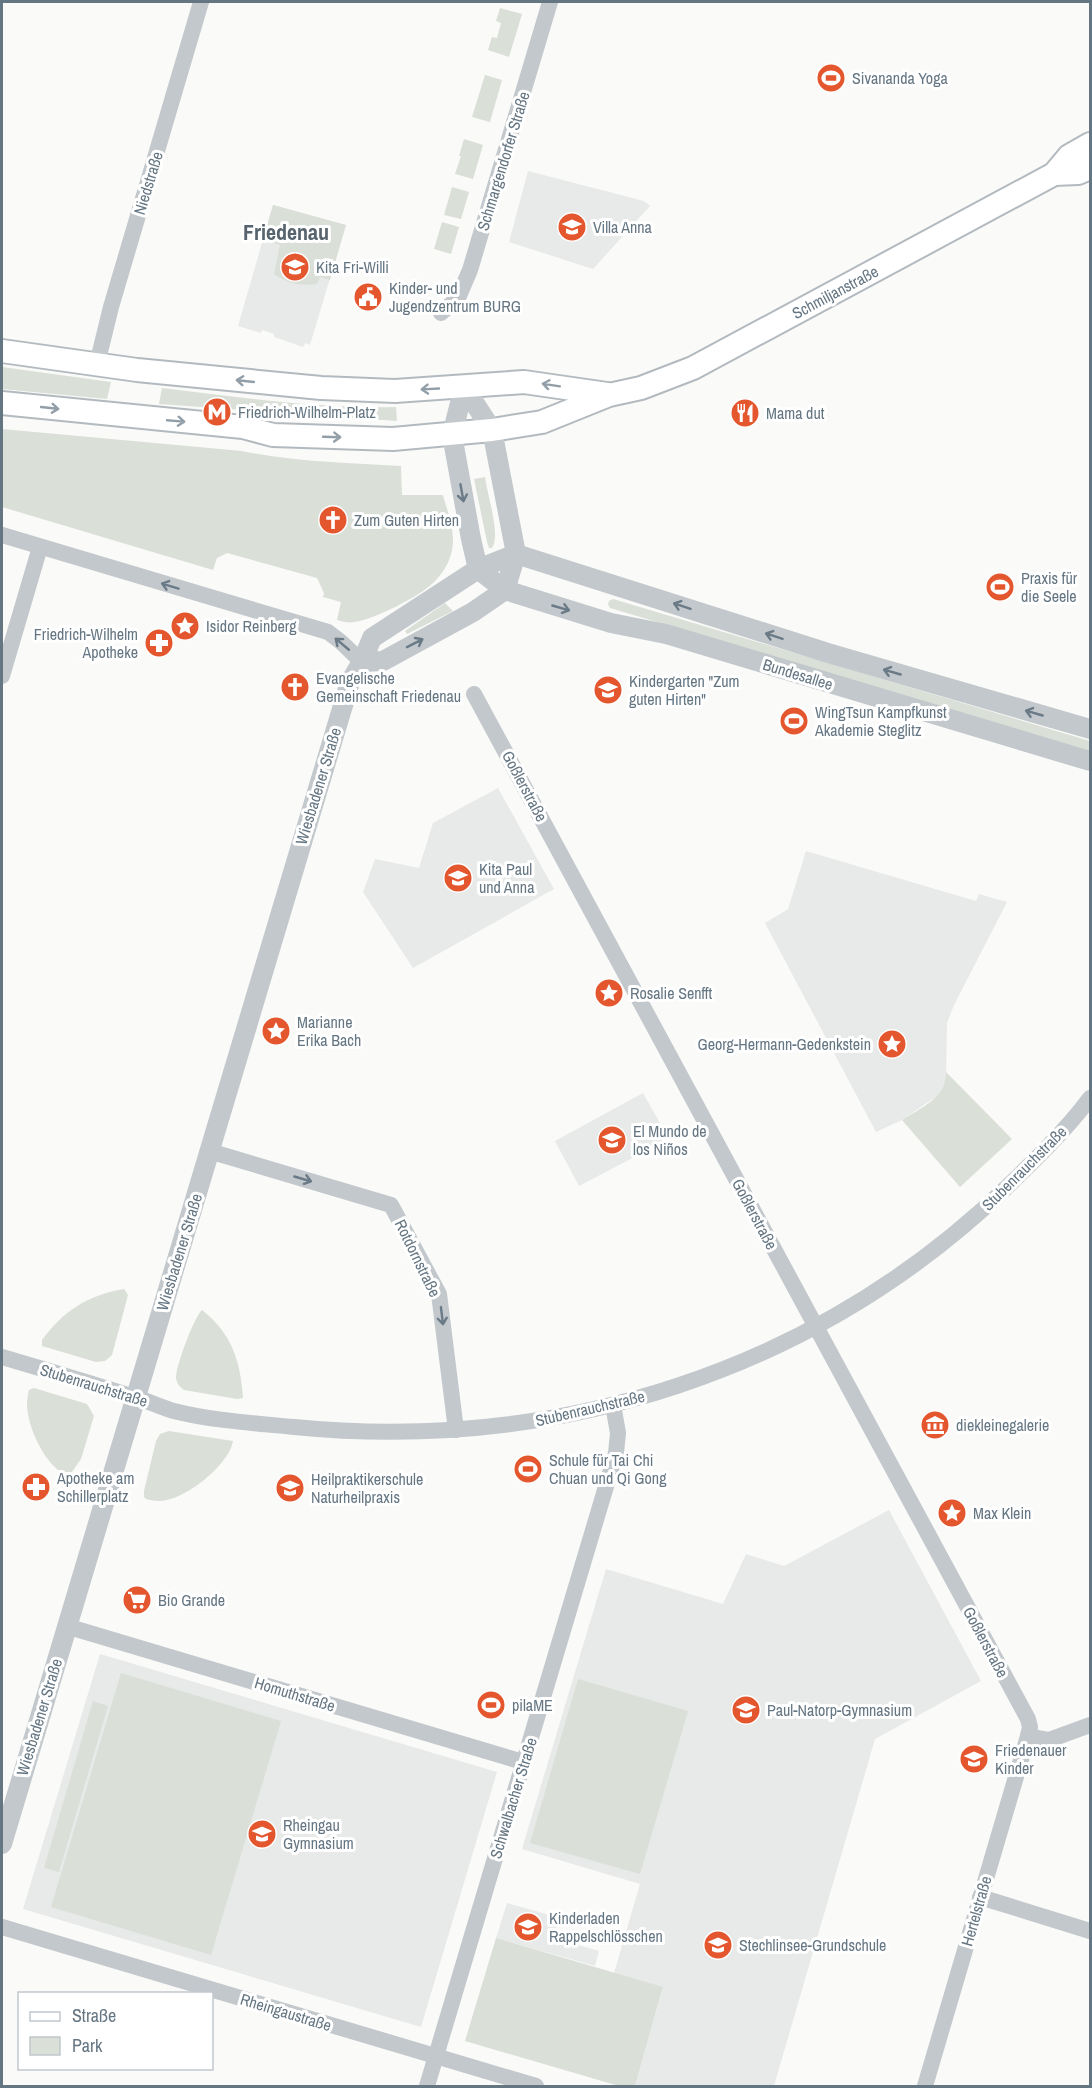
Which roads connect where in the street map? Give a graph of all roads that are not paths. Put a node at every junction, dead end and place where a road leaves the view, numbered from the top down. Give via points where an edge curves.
1 (201, 2) edge
2 (550, 2) edge
3 (1090, 144) edge
4 (1090, 168) edge
5 (1054, 174) junction
6 (441, 313) dead end
7 (2, 351) edge
8 (97, 364) junction
9 (464, 387) junction
10 (609, 394) junction
11 (2, 403) edge
12 (492, 430) junction
13 (452, 435) junction
14 (2, 535) edge
15 (40, 547) junction
16 (516, 554) junction
17 (478, 569) junction
18 (505, 590) junction
19 (362, 662) junction
20 (2, 676) edge
21 (474, 694) dead end
22 (1090, 729) edge
23 (1090, 761) edge
24 (1090, 1098) edge
25 (1085, 1117) edge
26 (209, 1151) junction
27 (816, 1326) junction
28 (2, 1357) edge
29 (135, 1397) junction
30 (613, 1405) junction
31 (456, 1430) junction
32 (66, 1626) junction
33 (1090, 1725) edge
34 (1028, 1736) junction
35 (523, 1762) junction
36 (2, 1844) edge
37 (980, 1897) junction
38 (2, 1927) edge
39 (1090, 1931) edge
40 (436, 2057) junction
41 (427, 2086) edge
42 (536, 2086) edge
43 (925, 2086) edge

1 - 8 street, Niedstraße
2 - 6 street, Schmargendorfer Straße via 470,270 458,298
3 - 5 main road, Schmiljanstraße via 1070,156
4 - 5 main road, Schmiljanstraße
5 - 10 main road, Schmiljanstraße via 693,368 641,388
7 - 8 main road
9 -> 8 main road via 331,389
10 -> 9 main road, Schmiljanstraße via 524,382
9 - 12 street
9 - 13 street
10 - 12 main road, Schmiljanstraße via 535,424
11 -> 13 main road via 243,427 273,435 393,439
12 - 13 main road
12 - 16 street
13 -> 17 street
14 - 15 street
19 -> 15 street via 328,632
15 - 20 street
16 - 17 street
16 - 18 street
22 -> 16 street, Bundesallee via 828,653
17 - 18 street
17 - 19 street via 372,638
19 -> 18 street via 383,661
18 -> 23 street, Bundesallee
19 - 26 street, Wiesbadener Straße via 344,698
21 - 27 street, Goßlerstraße
24 - 25 street, Stubenrauchstraße
25 - 27 street, Stubenrauchstraße via 954,1236 897,1278
26 - 29 street, Wiesbadener Straße
26 -> 31 street, Rotdornstraße via 391,1205 439,1294
27 - 30 street, Stubenrauchstraße via 742,1362
27 - 34 street, Goßlerstraße via 1028,1719
28 - 29 street, Stubenrauchstraße
29 - 31 street, Stubenrauchstraße via 175,1411 255,1423 368,1432
29 - 32 street, Wiesbadener Straße
30 - 31 street, Stubenrauchstraße via 546,1419
30 - 35 street, Schwalbacher Straße via 618,1433 616,1452
32 - 35 street, Homuthstraße
32 - 36 street, Wiesbadener Straße
33 - 34 street via 1049,1740
34 - 37 street, Hertelstraße
35 - 40 street, Schwalbacher Straße
37 - 39 street
37 - 43 street, Hertelstraße
38 - 40 street, Rheingaustraße
40 - 41 street, Schwalbacher Straße
40 - 42 street, Rheingaustraße

